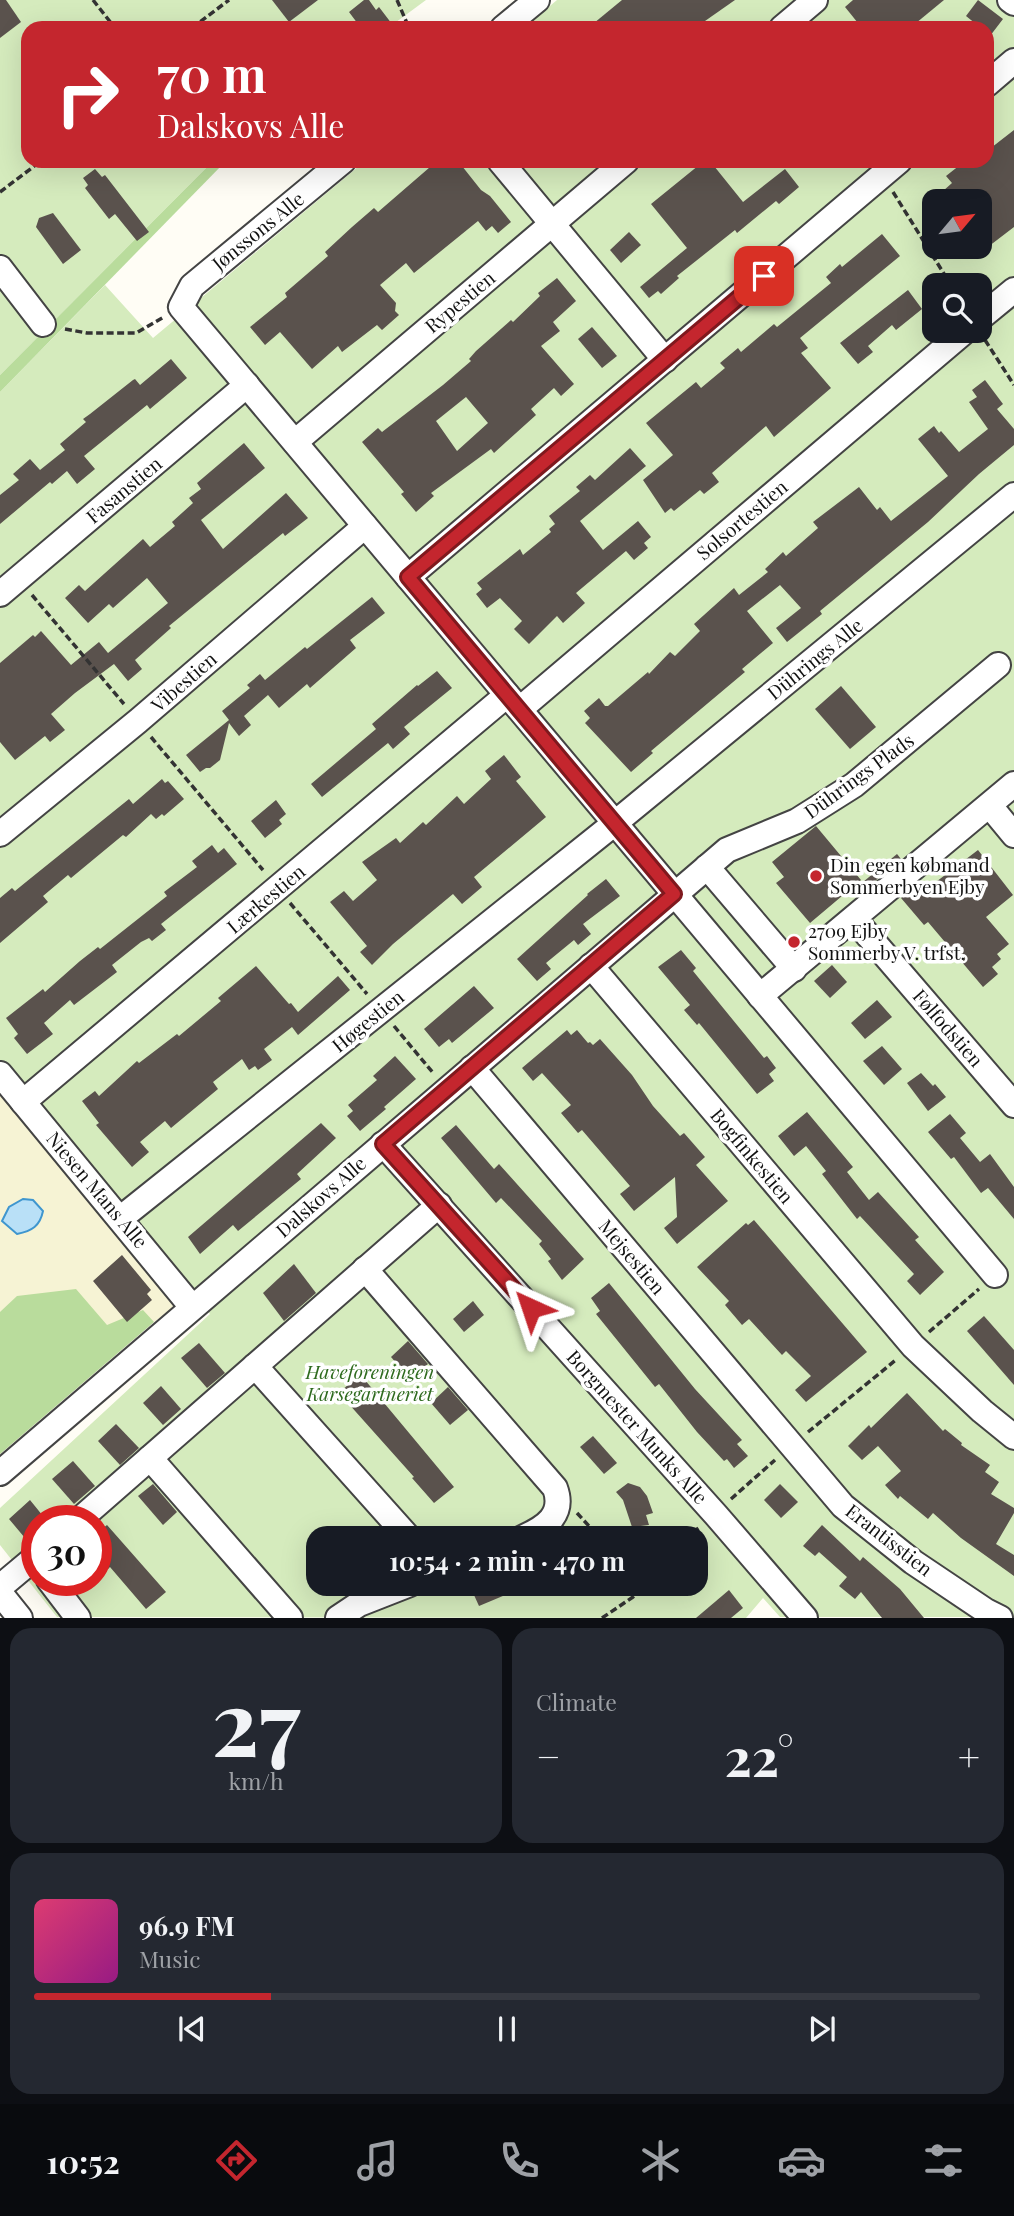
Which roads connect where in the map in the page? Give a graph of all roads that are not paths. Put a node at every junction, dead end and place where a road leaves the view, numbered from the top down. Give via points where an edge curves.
1 (537, 0) edge
2 (815, 0) edge
3 (1010, 0) edge
4 (1014, 3) edge
5 (512, 21) edge
6 (790, 21) edge
7 (1014, 61) edge
8 (994, 79) edge
9 (335, 168) edge
10 (506, 168) edge
11 (618, 168) edge
12 (891, 168) edge
13 (552, 224) junction
14 (0, 268) edge
15 (1014, 290) edge
16 (992, 308) edge
17 (43, 324) road end
18 (950, 343) edge
19 (665, 360) junction
20 (247, 385) junction
21 (295, 442) junction
22 (1014, 495) edge
23 (366, 526) junction
24 (408, 577) junction
25 (9, 586) edge
26 (998, 666) dead end
27 (514, 702) junction
28 (1014, 784) edge
29 (990, 806) junction
30 (615, 823) junction
31 (0, 834) edge
32 (1014, 835) edge
33 (707, 867) junction
34 (674, 894) junction
35 (854, 919) junction
36 (591, 965) junction
37 (794, 969) junction
38 (760, 996) junction
39 (472, 1068) junction
40 (0, 1074) edge
41 (23, 1102) junction
42 (1014, 1105) edge
43 (383, 1144) junction
44 (439, 1205) junction
45 (121, 1218) junction
46 (365, 1269) junction
47 (995, 1275) road end
48 (192, 1307) junction
49 (255, 1366) junction
50 (1014, 1437) edge
51 (792, 1446) joint
52 (150, 1458) junction
53 (0, 1473) edge
54 (96, 1505) edge
55 (399, 1526) edge
56 (543, 1526) edge
57 (21, 1571) edge
58 (0, 1587) edge
59 (0, 1593) edge
60 (61, 1596) edge
61 (379, 1596) edge
62 (20, 1618) edge
63 (78, 1618) edge
64 (289, 1618) edge
65 (338, 1618) edge
66 (805, 1618) edge
67 (1000, 1618) edge

1 - 5 street
2 - 6 street
3 - 4 street
7 - 8 street
9 - 20 street, Jønssons Alle via 192,286 181,307
10 - 13 street
11 - 13 street, Rypestien
12 - 19 street
13 - 19 street
13 - 21 street, Rypestien
14 - 17 street
15 - 16 street
18 - 27 street, Solsortestien
19 - 24 street
20 - 21 street
20 - 25 street, Fasanstien
21 - 23 street
22 - 30 street, Dührings Alle
23 - 24 street
23 - 31 street, Vibestien
24 - 27 street
26 - 33 street, Dührings Plads via 854,785 797,821 727,850
27 - 30 street
27 - 41 street, Lærkestien
28 - 29 street
29 - 32 street
29 - 35 street
30 - 34 street
30 - 45 street, Høgestien
33 - 34 street, Dührings Plads
33 - 37 street
34 - 36 street, Dalskovs Alle
34 - 38 street
35 - 37 street
35 - 42 street, Følfodstien
36 - 39 street, Dalskovs Alle
36 - 50 street, Bogfinkestien via 914,1346
37 - 38 street
38 - 47 street
39 - 43 street, Dalskovs Alle
39 - 51 street, Mejsestien
40 - 41 street, Niesen Mans Alle
41 - 45 street, Niesen Mans Alle
43 - 44 street, Borgmester Munks Alle
43 - 48 street, Dalskovs Alle
44 - 46 street
44 - 66 street, Borgmester Munks Alle
45 - 48 street, Niesen Mans Alle
46 - 49 street
46 - 56 street via 555,1488 557,1513
48 - 53 street, Dalskovs Alle
49 - 52 street
49 - 55 street
51 - 67 street, Erantisstien via 843,1506 913,1562
52 - 54 street
52 - 64 street
57 - 58 street
59 - 62 street
60 - 63 street
61 - 65 street

